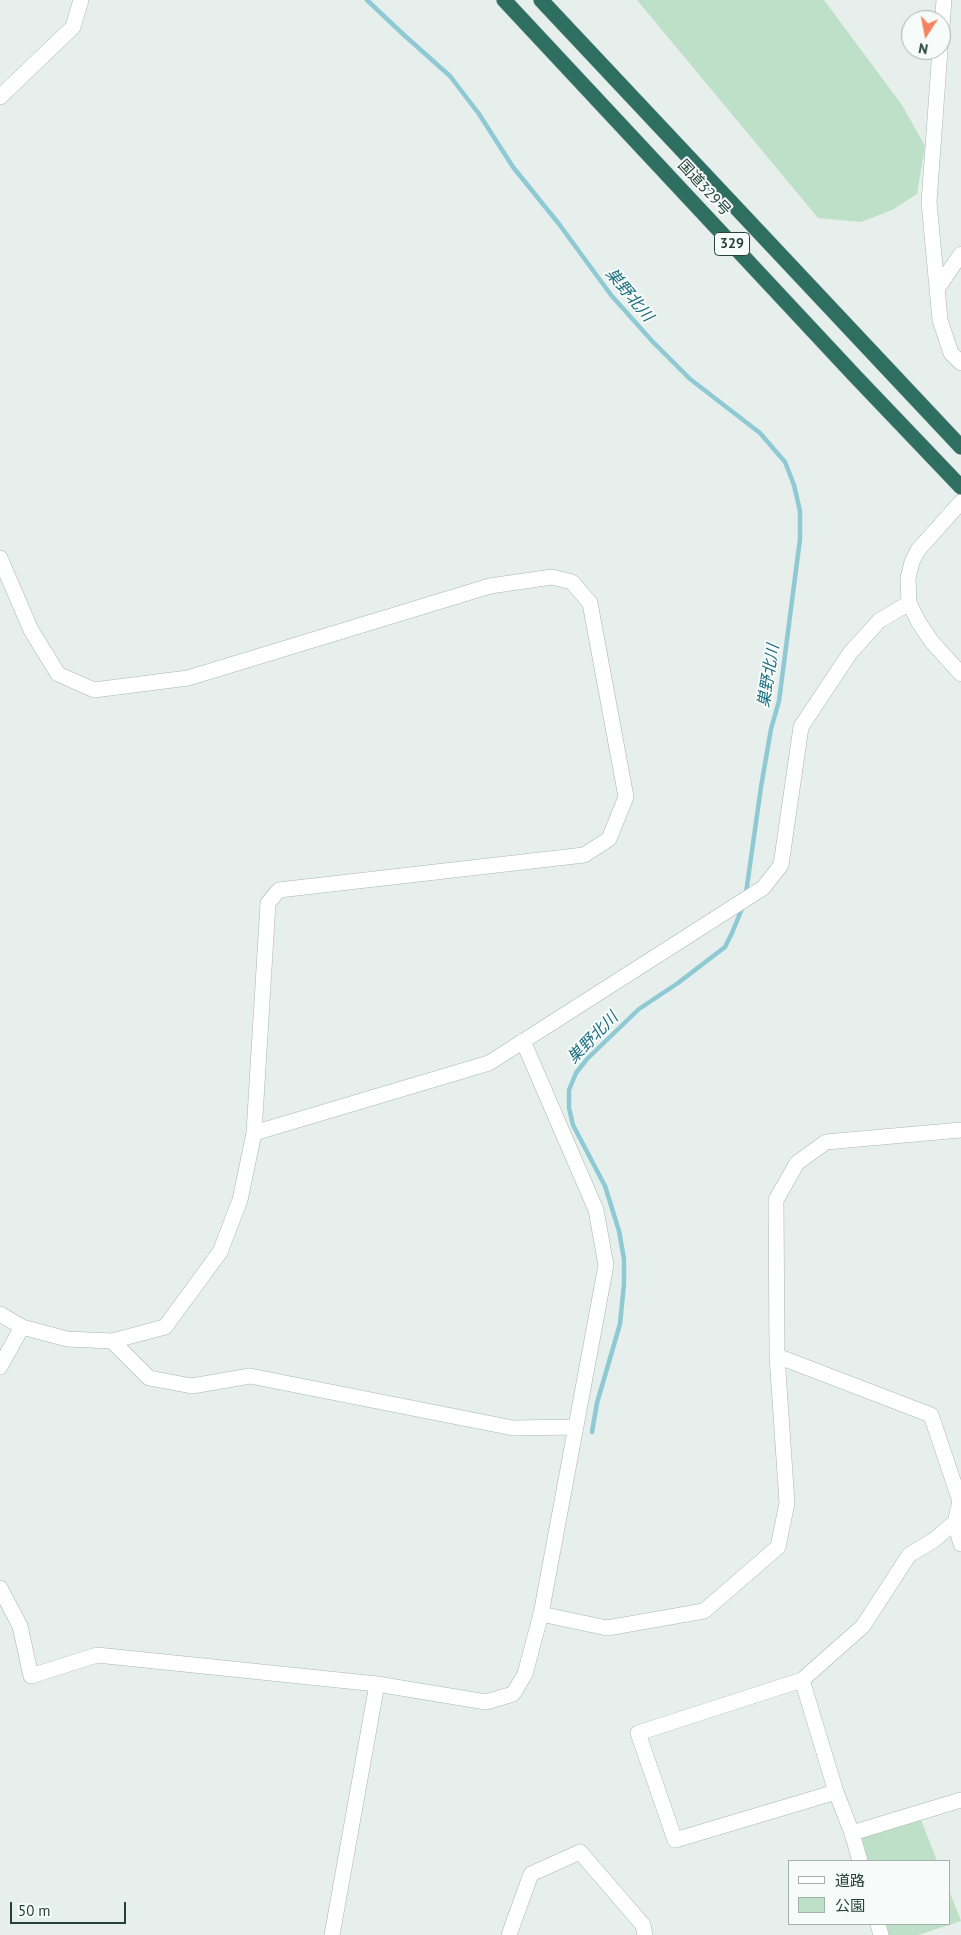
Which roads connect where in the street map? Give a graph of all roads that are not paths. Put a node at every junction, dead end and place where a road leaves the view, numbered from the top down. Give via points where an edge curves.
1 (81, 0) edge
2 (504, 0) edge
3 (541, 0) edge
4 (939, 60) edge
5 (0, 97) edge
6 (961, 254) edge
7 (937, 289) junction
8 (961, 363) edge
9 (961, 447) edge
10 (961, 487) edge
11 (961, 502) edge
12 (0, 558) edge
13 (909, 603) junction
14 (961, 674) edge
15 (522, 1041) junction
16 (961, 1130) edge
17 (254, 1132) junction
18 (0, 1314) edge
19 (22, 1327) junction
20 (112, 1341) junction
21 (777, 1356) junction
22 (0, 1367) edge
23 (576, 1426) junction
24 (958, 1520) edge
25 (961, 1544) edge
26 (0, 1588) edge
27 (542, 1614) junction
28 (802, 1680) junction
29 (377, 1684) junction
30 (836, 1792) junction
31 (961, 1800) edge
32 (852, 1833) junction
33 (860, 1860) edge
34 (332, 1935) edge
35 (510, 1935) edge
36 (645, 1935) edge

1 - 5 street via 73,27
2 - 10 highway, 国道329号 / 329
3 - 9 highway, 国道329号 / 329
4 - 7 street via 929,202
6 - 7 street
7 - 8 street via 940,320 948,345
11 - 13 street via 918,550 908,578
12 - 17 street via 31,630 58,674 94,690 188,678 490,586 552,577 572,582 590,603 626,797 609,839 584,855 279,890 268,903
13 - 14 street via 918,623
13 - 15 street via 879,621 850,653 801,727 780,864 763,888
15 - 17 street via 489,1063
15 - 23 street via 596,1210 606,1265
16 - 21 street via 826,1142 797,1163 776,1200
17 - 20 street via 240,1200 220,1252 165,1327
18 - 19 street
19 - 20 street via 67,1339
19 - 22 street
20 - 23 street via 149,1378 192,1386 250,1376 513,1428
21 - 24 street via 931,1415 960,1501
21 - 27 street via 787,1503 778,1547 704,1611 607,1628
23 - 27 street
24 - 25 street
24 - 28 street via 909,1555 863,1626
26 - 29 street via 20,1626 31,1676 97,1656
27 - 29 street via 525,1674 513,1694 486,1702
28 - 30 street
28 - 30 street via 638,1733 675,1840
29 - 34 street
30 - 32 street
31 - 32 street
32 - 33 street
35 - 36 street via 531,1874 580,1852 643,1926

